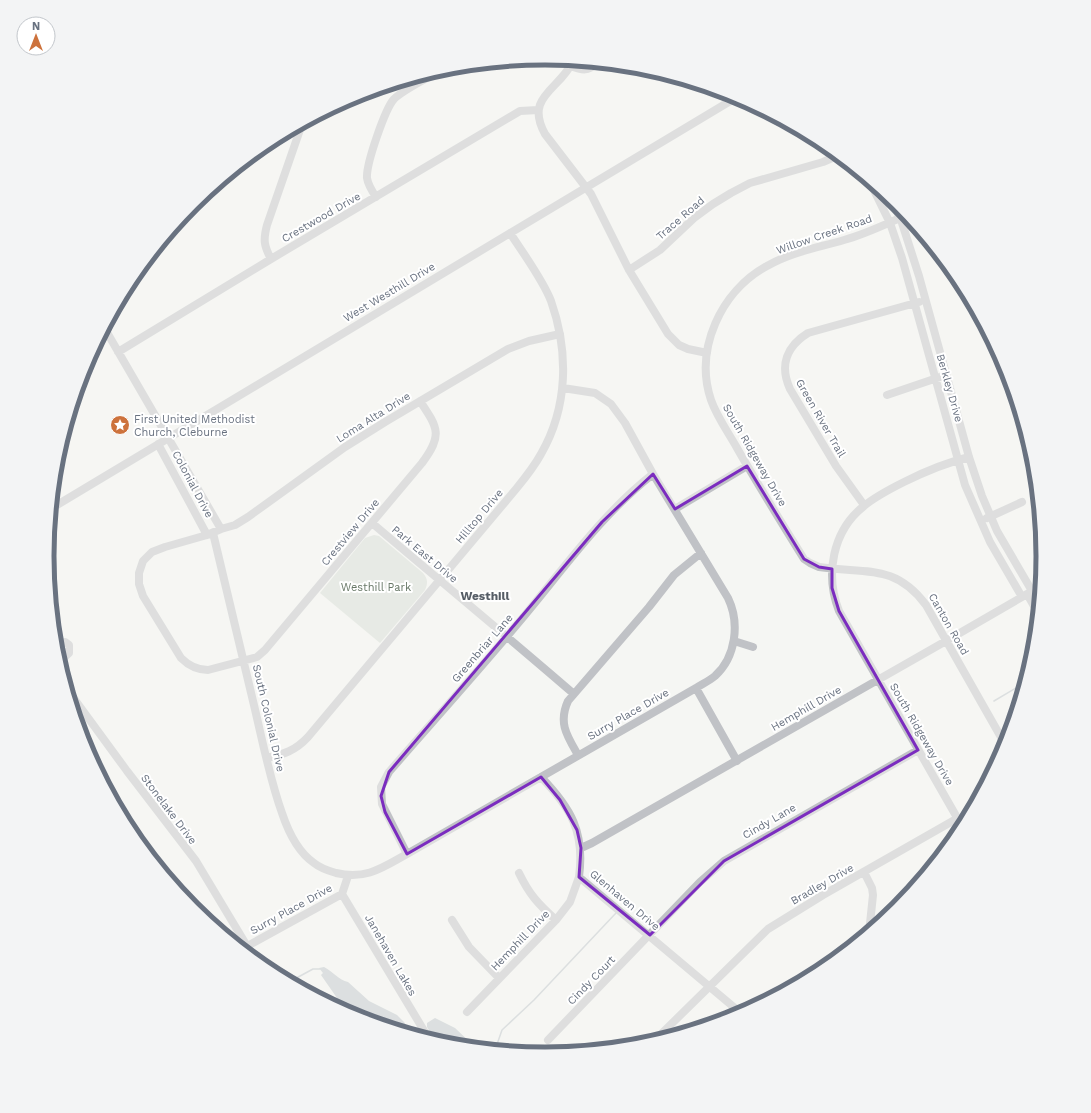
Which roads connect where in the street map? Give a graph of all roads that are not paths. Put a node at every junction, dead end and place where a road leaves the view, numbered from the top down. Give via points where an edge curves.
1 (570, 66) edge
2 (575, 66) edge
3 (592, 67) edge
4 (424, 81) edge
5 (730, 100) edge
6 (538, 110) junction
7 (299, 131) edge
8 (832, 158) edge
9 (587, 187) junction
10 (875, 191) edge
11 (376, 197) junction
12 (901, 217) edge
13 (890, 223) junction
14 (510, 233) junction
15 (271, 259) junction
16 (629, 270) junction
17 (925, 300) junction
18 (915, 303) junction
19 (108, 334) edge
20 (560, 334) junction
21 (118, 352) junction
22 (707, 353) junction
23 (947, 376) junction
24 (936, 378) junction
25 (563, 388) junction
26 (887, 395) dead end
27 (420, 401) junction
28 (168, 438) junction
29 (158, 444) junction
30 (969, 457) junction
31 (959, 460) junction
32 (747, 466) junction
33 (653, 474) junction
34 (1022, 502) dead end
35 (57, 505) edge
36 (864, 506) junction
37 (675, 509) junction
38 (991, 516) junction
39 (980, 521) junction
40 (372, 523) junction
41 (221, 529) junction
42 (210, 534) junction
43 (701, 553) junction
44 (832, 569) junction
45 (439, 580) junction
46 (1036, 589) edge
47 (1027, 594) junction
48 (1034, 607) edge
49 (507, 636) junction
50 (734, 641) junction
51 (946, 641) junction
52 (62, 643) edge
53 (753, 647) dead end
54 (64, 657) edge
55 (244, 661) junction
56 (878, 680) junction
57 (696, 688) junction
58 (574, 694) junction
59 (76, 702) edge
60 (1002, 739) edge
61 (918, 750) junction
62 (578, 755) junction
63 (267, 758) junction
64 (737, 760) junction
65 (541, 777) junction
66 (958, 818) junction
67 (959, 821) edge
68 (581, 848) junction
69 (407, 854) junction
70 (519, 872) dead end
71 (864, 872) junction
72 (348, 876) junction
73 (579, 877) junction
74 (342, 894) junction
75 (452, 920) dead end
76 (556, 920) junction
77 (870, 926) edge
78 (650, 935) junction
79 (243, 944) edge
80 (246, 946) edge
81 (499, 978) junction
82 (710, 986) junction
83 (737, 1010) edge
84 (467, 1012) dead end
85 (421, 1032) edge
86 (661, 1034) edge
87 (548, 1040) dead end

1 - 6 street via 544,95
2 - 3 street via 581,70
4 - 11 street via 394,99 385,114 367,176
5 - 9 street, West Westhill Drive
6 - 9 street via 539,121 545,134
6 - 11 street, Crestwood Drive via 520,111
7 - 15 street via 267,225 264,240
8 - 16 street, Trace Road via 750,183 731,193 694,218 660,250
9 - 14 street, West Westhill Drive
9 - 16 street
10 - 13 street, Berkley Drive
11 - 15 street, Crestwood Drive
12 - 13 street, Willow Creek Road
12 - 17 street, Berkley Drive
13 - 18 street, Berkley Drive
13 - 22 street, Willow Creek Road via 844,240 801,251 756,273 726,302 713,328
14 - 20 street, Hilltop Drive via 543,285
14 - 28 street, West Westhill Drive
15 - 21 street, Crestwood Drive
16 - 22 street via 672,340 688,349
17 - 18 street, Green River Trail
17 - 23 street, Berkley Drive
18 - 24 street, Berkley Drive
18 - 36 street, Green River Trail via 808,333 794,344 786,358 785,375 790,389 836,466
19 - 21 street
20 - 25 street, Hilltop Drive
20 - 27 street, Loma Alta Drive via 513,347
21 - 28 street
22 - 32 street, South Ridgeway Drive via 707,378 711,400
23 - 24 street
23 - 30 street, Berkley Drive
24 - 26 street
24 - 31 street, Berkley Drive
25 - 33 street, Surry Place Drive via 595,393 611,404 625,423
25 - 45 street, Hilltop Drive via 558,415 541,454 516,489
27 - 40 street, Crestview Drive via 436,429 432,450
27 - 41 street, Loma Alta Drive via 345,447 248,517 235,525
28 - 29 street, West Westhill Drive
28 - 41 street, Colonial Drive
29 - 35 street, West Westhill Drive
29 - 42 street, Colonial Drive
30 - 31 street
30 - 38 street, Berkley Drive
31 - 36 street via 926,471 888,490
31 - 39 street, Berkley Drive
32 - 37 street
32 - 44 street, South Ridgeway Drive via 804,559 819,568
33 - 37 street, Surry Place Drive
33 - 49 street, Greenbriar Lane via 633,490 602,522
34 - 38 street
36 - 44 street via 848,522 842,533 834,554
37 - 43 street, Surry Place Drive
38 - 39 street
38 - 47 street, Berkley Drive
39 - 47 street, Berkley Drive via 990,542
40 - 45 street, Park East Drive
40 - 55 street, Crestview Drive via 265,650 257,657
41 - 42 street, Loma Alta Drive
42 - 55 street, South Colonial Drive
42 - 55 street, Crestview Drive via 152,552 143,561 139,584 143,596 186,663 193,668 208,670
43 - 50 street, Surry Place Drive via 732,607
43 - 58 street via 674,576
44 - 51 street, Canton Road via 886,574 906,584 926,605
44 - 56 street, South Ridgeway Drive via 832,588 839,611
45 - 49 street, Park East Drive
45 - 63 street, Hilltop Drive via 299,746 287,753
46 - 47 street, Hemphill Drive
47 - 48 street, Berkley Drive
47 - 51 street, Hemphill Drive
49 - 58 street, Park East Drive
49 - 69 street, Greenbriar Lane via 384,779 381,791 382,804
50 - 53 street
50 - 57 street, Surry Place Drive via 731,652 715,676
51 - 56 street, Hemphill Drive
51 - 60 street, Canton Road
52 - 54 street via 69,645 69,653
55 - 63 street, South Colonial Drive
56 - 61 street, South Ridgeway Drive
56 - 64 street, Hemphill Drive
57 - 62 street, Surry Place Drive
57 - 64 street
58 - 62 street via 564,710 563,723
59 - 79 street, Stonelake Drive via 196,861
61 - 66 street, South Ridgeway Drive
61 - 78 street, Cindy Lane via 724,861 700,882
62 - 65 street, Surry Place Drive
63 - 72 street, South Colonial Drive via 282,813 301,851 314,863 329,871
64 - 68 street, Hemphill Drive
65 - 68 street, Glenhaven Drive via 569,812
65 - 69 street, Surry Place Drive
66 - 67 street, South Ridgeway Drive
66 - 71 street, Bradley Drive
68 - 73 street, Glenhaven Drive
69 - 72 street, Surry Place Drive via 376,871
70 - 76 street via 531,895
71 - 77 street via 873,895
71 - 82 street, Bradley Drive via 768,929
72 - 74 street, Surry Place Drive
73 - 76 street, Hemphill Drive via 570,902
73 - 78 street, Glenhaven Drive
74 - 80 street, Surry Place Drive
74 - 85 street, Janehaven Lakes
75 - 81 street via 469,947
76 - 81 street, Hemphill Drive
78 - 82 street, Glenhaven Drive
78 - 87 street, Cindy Court
81 - 84 street, Hemphill Drive
82 - 83 street, Glenhaven Drive
82 - 86 street, Bradley Drive

